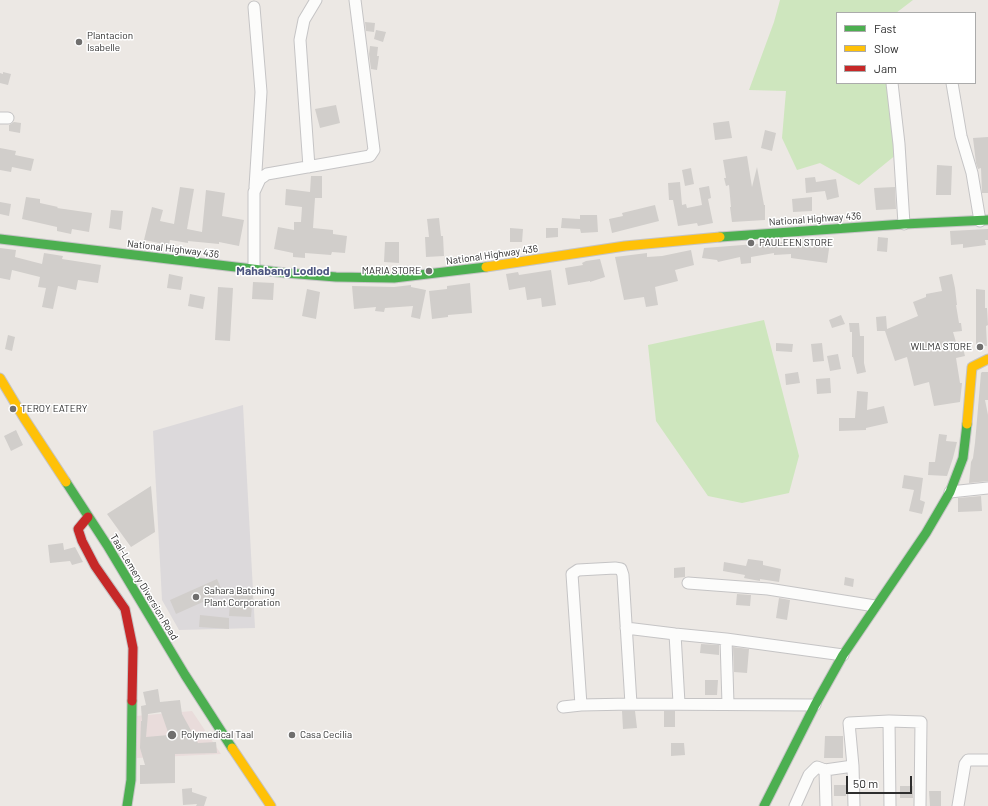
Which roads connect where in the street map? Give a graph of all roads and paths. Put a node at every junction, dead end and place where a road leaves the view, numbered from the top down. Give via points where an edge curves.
1 (316, 0) edge
2 (356, 0) edge
3 (254, 7) dead end
4 (892, 84) edge
5 (952, 84) edge
6 (309, 167) junction
7 (254, 192) junction
8 (984, 220) edge
9 (904, 224) junction
10 (0, 239) edge
11 (254, 269) junction
12 (988, 359) edge
13 (0, 378) edge
14 (988, 488) edge
15 (950, 492) junction
16 (88, 517) junction
17 (688, 584) dead end
18 (875, 606) junction
19 (626, 628) junction
20 (675, 634) junction
21 (726, 638) junction
22 (843, 655) junction
23 (679, 703) junction
24 (631, 704) junction
25 (728, 704) junction
26 (581, 705) junction
27 (816, 705) junction
28 (563, 707) dead end
29 (889, 721) junction
30 (988, 760) edge
31 (853, 766) junction
32 (825, 770) junction
33 (127, 806) edge
34 (271, 806) edge
35 (764, 806) edge
36 (795, 806) edge
37 (826, 806) edge
38 (854, 806) edge
39 (890, 806) edge
40 (920, 806) edge
41 (958, 806) edge

1 - 6 street via 304,20 300,40
2 - 6 street via 374,150 370,156
3 - 7 street via 261,92
4 - 9 street
5 - 8 street via 961,136
6 - 7 street via 267,174 260,179
7 - 11 street
8 - 9 main road, National Highway 436
9 - 11 main road, National Highway 436 via 625,246 497,266 394,278 336,277
10 - 11 main road, National Highway 436
12 - 15 main road via 972,367 966,442 963,458
13 - 16 main road, Taal-Lemery Diversion Road
14 - 15 street
15 - 18 main road via 926,534
16 - 33 main road via 78,529 82,542 95,566 125,609 133,648 131,780
16 - 34 main road, Taal-Lemery Diversion Road via 185,675
17 - 18 street via 768,589
18 - 22 main road
19 - 20 street
19 - 24 street
19 - 26 street via 621,569 578,570 572,574
20 - 21 street
20 - 23 street
21 - 22 street
21 - 25 street
22 - 27 main road
23 - 24 street
23 - 25 street
24 - 26 street
25 - 27 street
26 - 28 street
27 - 35 main road
29 - 31 street via 849,723
29 - 39 street
29 - 40 street via 921,722
30 - 41 street via 968,760 965,764
31 - 32 street
31 - 38 street
32 - 36 street via 817,767 809,775
32 - 37 street

